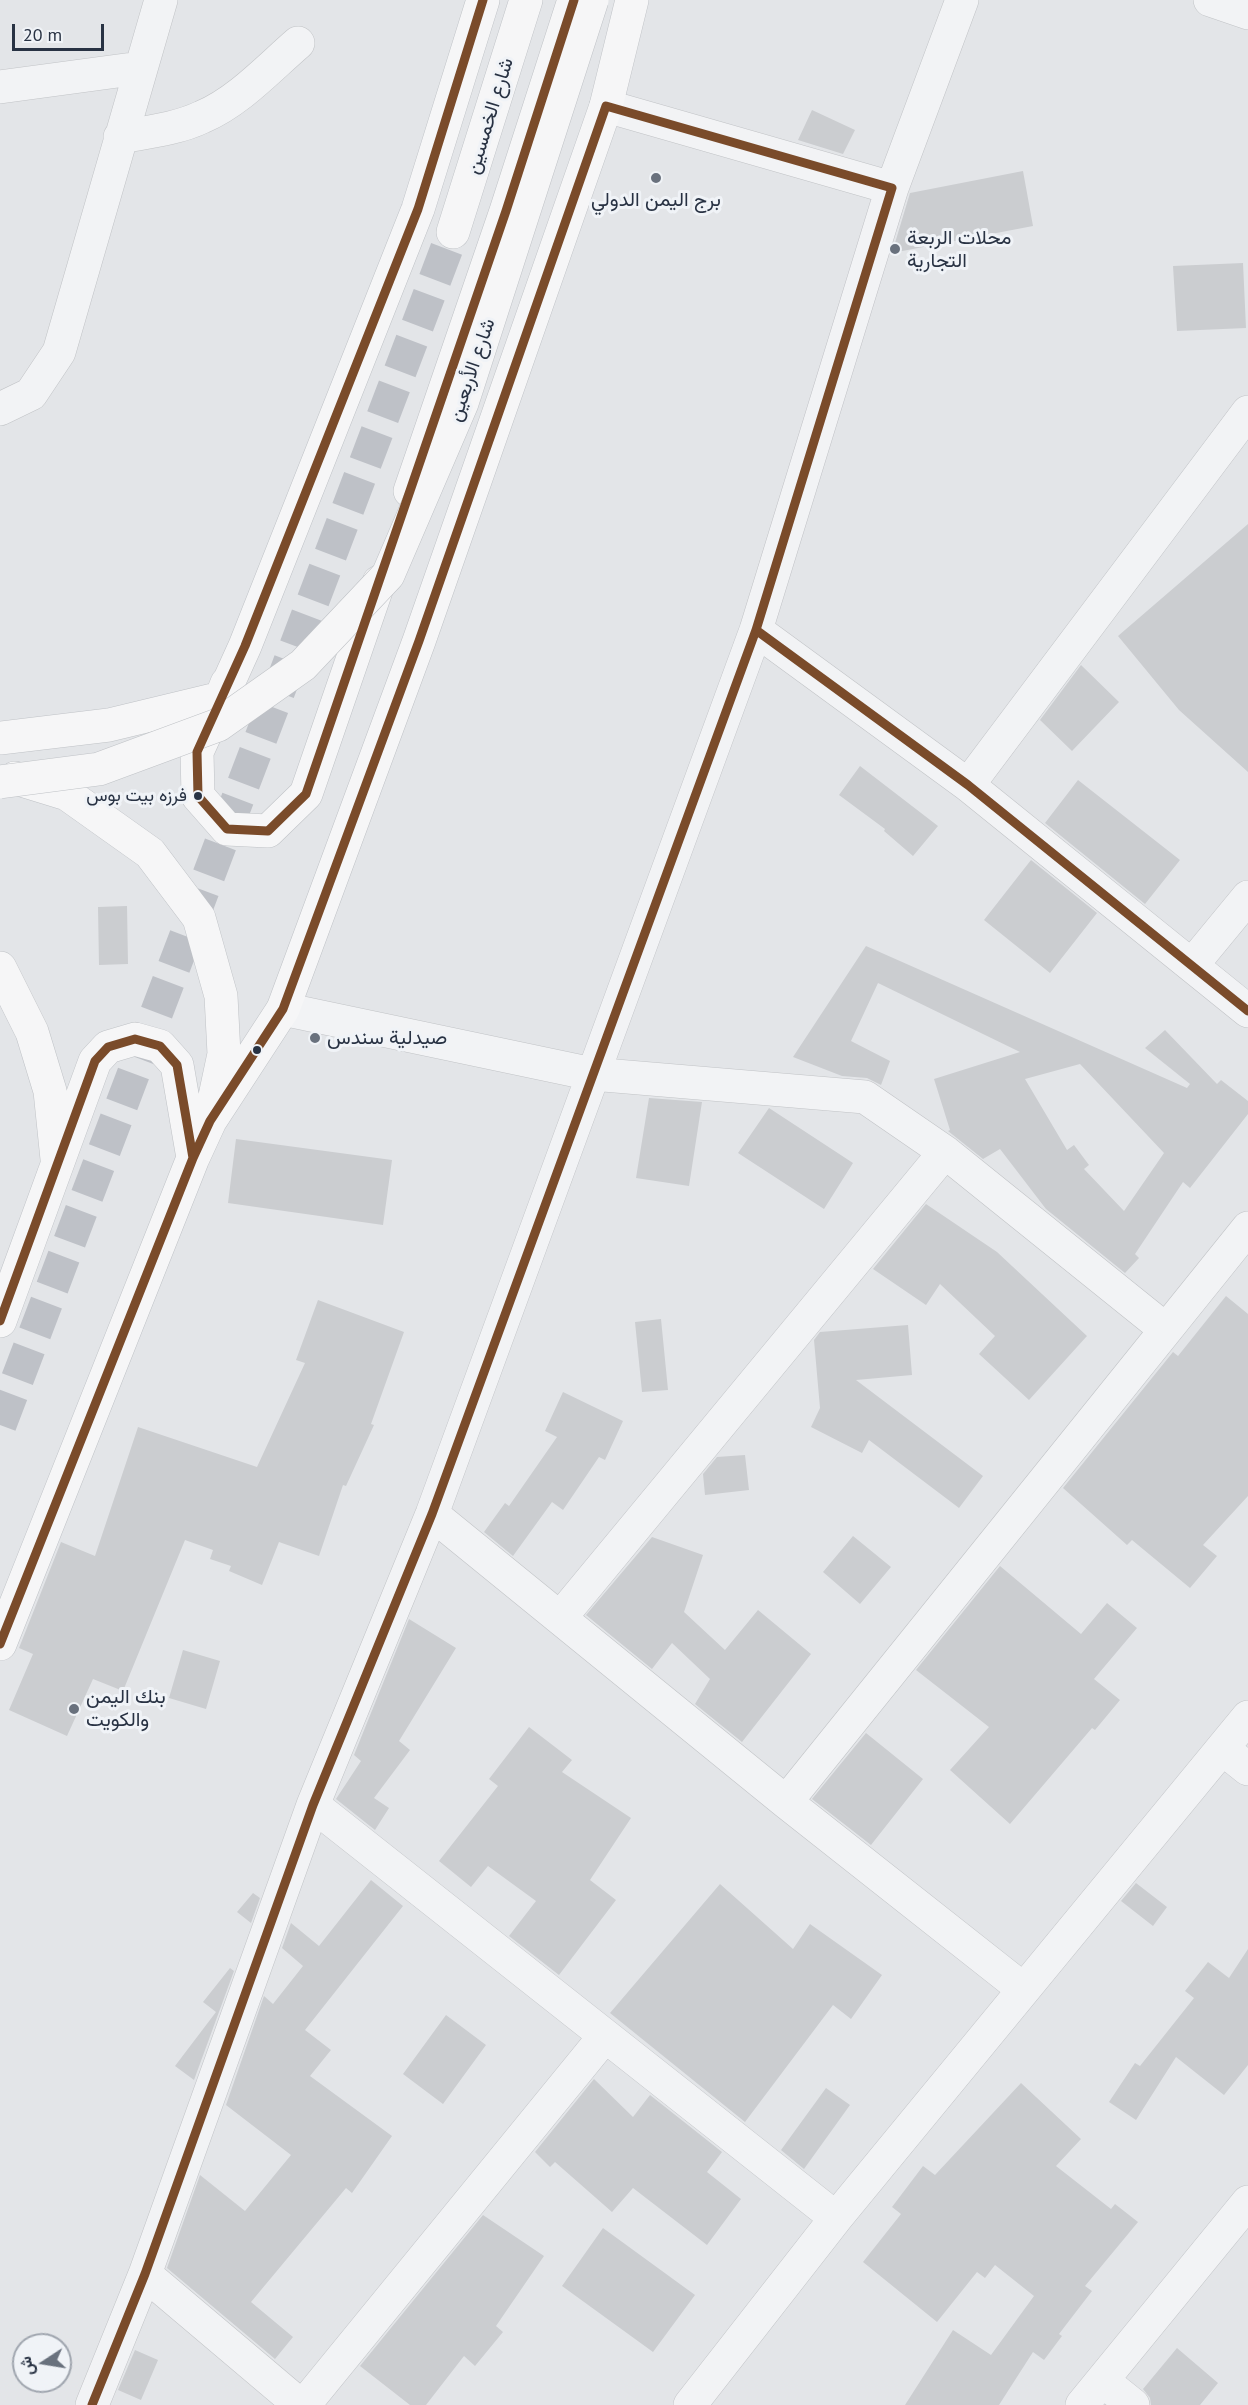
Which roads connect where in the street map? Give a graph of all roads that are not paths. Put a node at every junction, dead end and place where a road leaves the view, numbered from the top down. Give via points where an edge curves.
1 (161, 0) edge
2 (483, 0) edge
3 (526, 0) edge
4 (574, 0) edge
5 (592, 0) edge
6 (632, 0) edge
7 (962, 0) edge
8 (1210, 0) edge
9 (1248, 13) edge
10 (298, 43) dead end
11 (140, 68) junction
12 (0, 87) edge
13 (606, 106) junction
14 (120, 137) junction
15 (892, 188) junction
16 (453, 232) tunnel mouth
17 (0, 409) edge
18 (1248, 412) edge
19 (756, 630) junction
20 (245, 646) junction
21 (0, 738) edge
22 (0, 773) edge
23 (0, 782) edge
24 (968, 785) junction
25 (1248, 897) edge
26 (1192, 965) junction
27 (0, 968) edge
28 (283, 1009) junction
29 (1248, 1011) edge
30 (592, 1074) junction
31 (210, 1120) junction
32 (945, 1152) junction
33 (193, 1158) junction
34 (58, 1164) junction
35 (1248, 1228) edge
36 (0, 1321) edge
37 (1166, 1329) junction
38 (432, 1514) junction
39 (560, 1618) junction
40 (0, 1644) edge
41 (1248, 1718) edge
42 (1223, 1749) junction
43 (1248, 1769) edge
44 (786, 1802) junction
45 (313, 1805) junction
46 (1023, 1989) junction
47 (605, 2036) junction
48 (1248, 2202) edge
49 (836, 2218) junction
50 (145, 2274) junction
51 (1093, 2393) edge
52 (92, 2405) edge
53 (302, 2405) edge
54 (690, 2405) edge
55 (1133, 2405) edge

1 - 11 street
2 - 20 main road via 418,209
3 - 16 main road, شارع الخمسين
4 - 20 main road via 503,222 306,794 268,831 227,829 198,796 197,752
5 - 23 main road, شارع الأربعين, bridge via 462,403 388,575 303,665 218,725 99,769
6 - 13 main road
7 - 15 street
8 - 9 street
10 - 14 street via 222,106 202,117 178,126
11 - 12 street
11 - 14 street
13 - 15 street
13 - 28 main road via 419,641
14 - 17 street via 59,352 32,394
15 - 19 street
18 - 24 street
19 - 24 street
19 - 30 street
20 - 21 main road via 221,698 109,725
22 - 31 main road via 67,794 150,853 199,918 221,996 224,1054
24 - 26 street
25 - 26 street
26 - 29 street
27 - 34 main road via 32,1032 50,1091
28 - 30 street
28 - 31 main road
30 - 32 street via 865,1097
30 - 38 street
31 - 33 main road
32 - 37 street
32 - 39 street
33 - 34 main road via 177,1065 160,1046 135,1040 108,1047 94,1061
33 - 40 main road
34 - 36 main road
35 - 37 street
37 - 44 street
38 - 39 street
38 - 45 street
39 - 44 street
41 - 42 street
42 - 43 street
42 - 46 street
44 - 46 street
45 - 47 street
45 - 50 street
46 - 49 street
47 - 49 street
47 - 53 street
48 - 51 street
49 - 54 street
50 - 52 street
50 - 53 street
51 - 55 street

